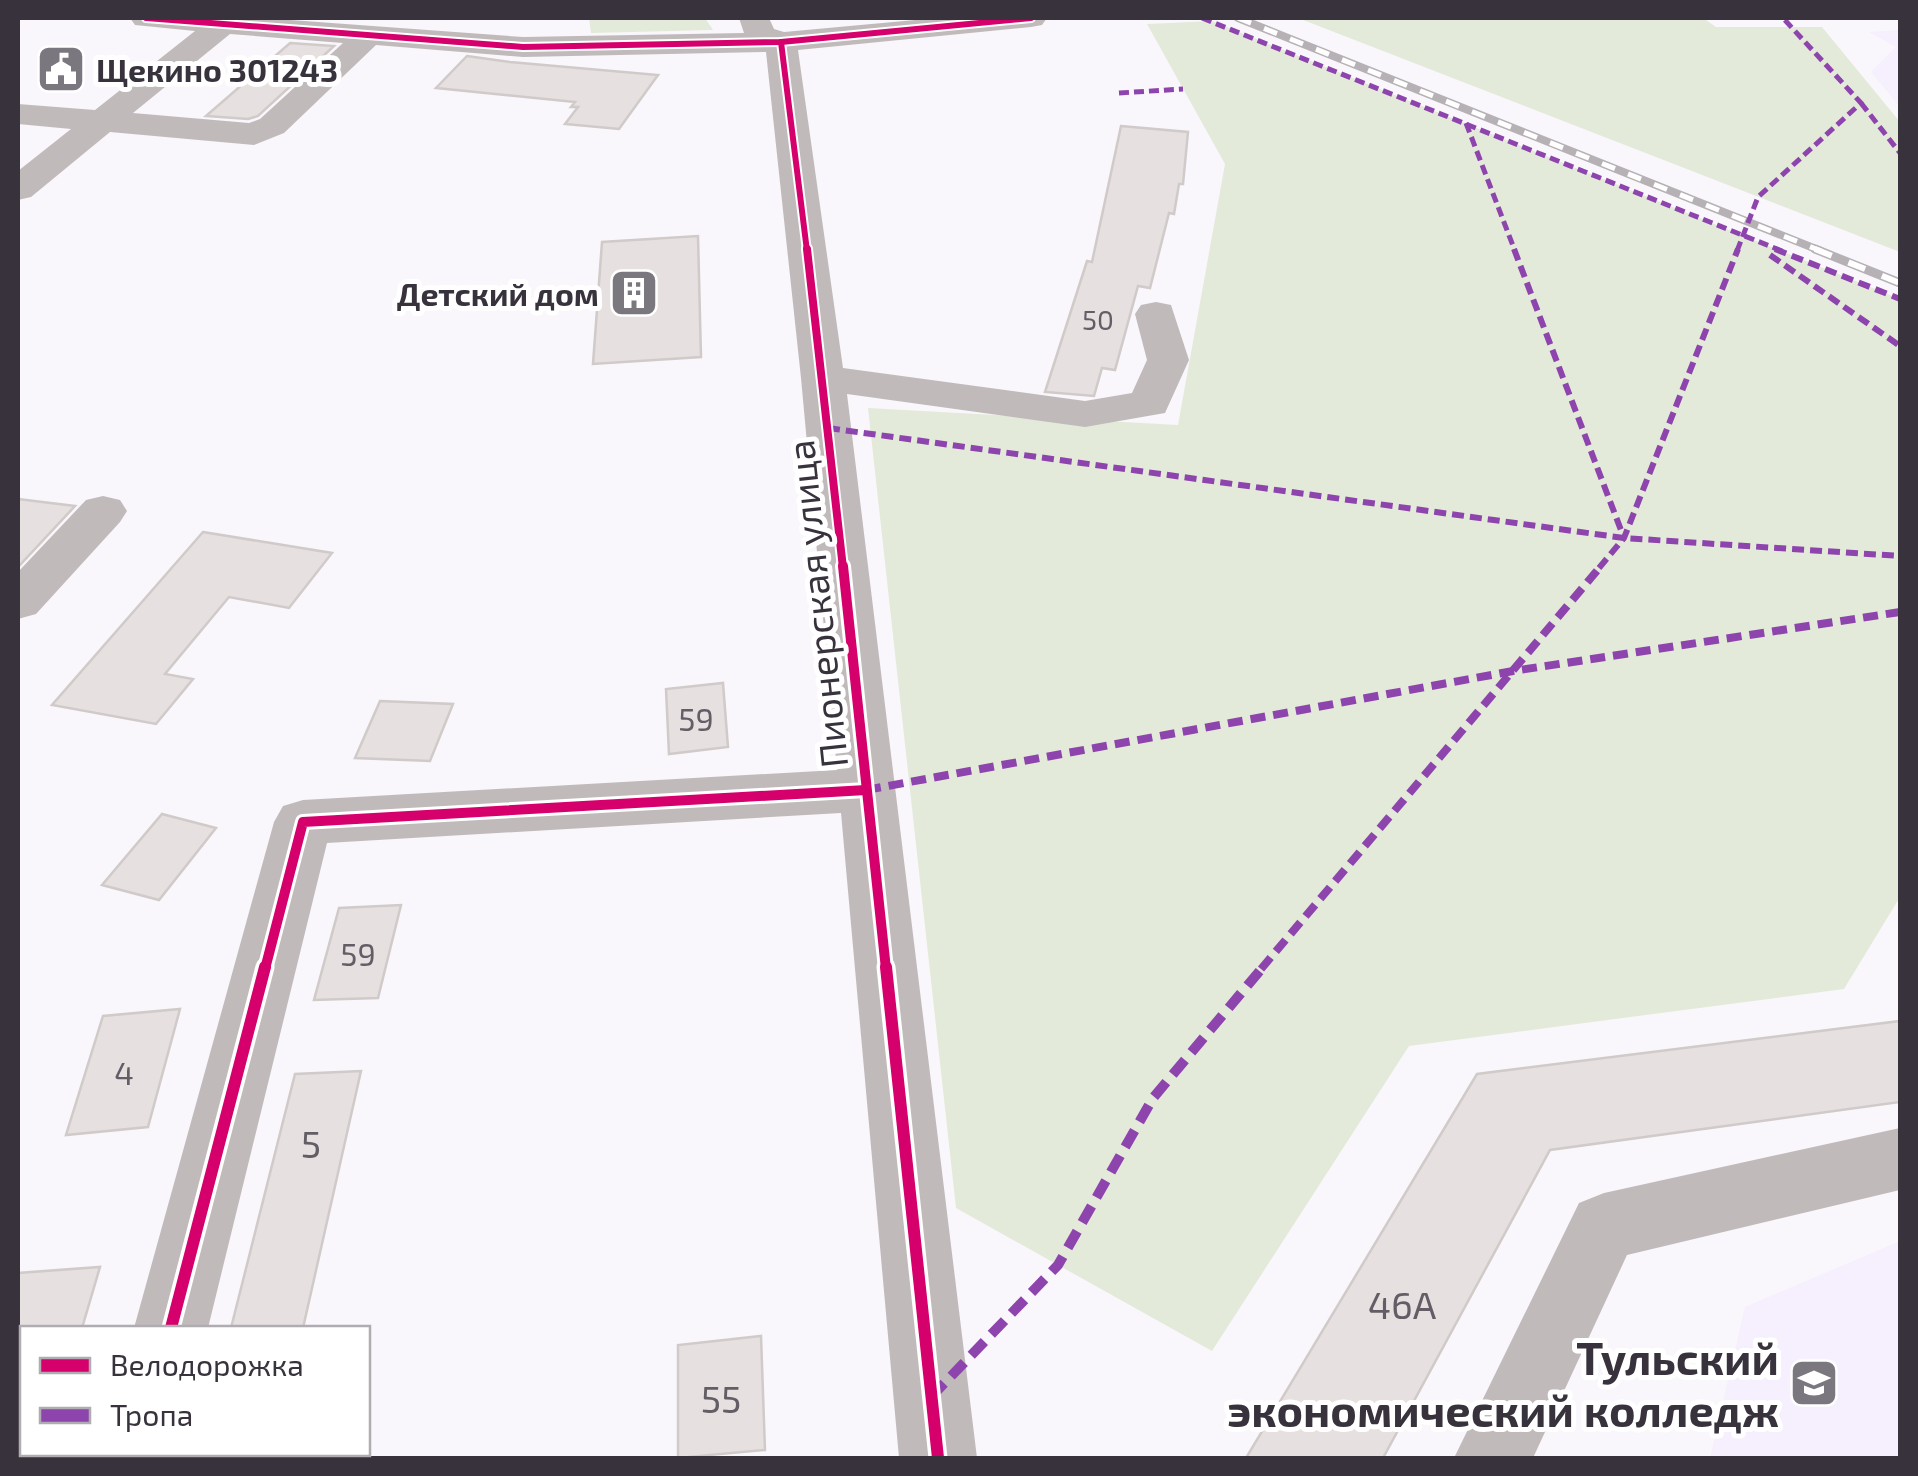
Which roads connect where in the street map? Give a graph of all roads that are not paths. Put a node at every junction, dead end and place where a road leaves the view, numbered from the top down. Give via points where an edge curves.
1 (146, 18) edge
2 (1031, 18) edge
3 (222, 25) junction
4 (768, 30) edge
5 (367, 31) edge
6 (18, 114) edge
7 (102, 121) junction
8 (18, 189) edge
9 (1156, 314) dead end
10 (823, 378) junction
11 (103, 511) dead end
12 (18, 602) edge
13 (866, 790) junction
14 (1900, 1159) edge
15 (172, 1326) edge
16 (938, 1458) edge
17 (1493, 1458) edge

1 - 3 street
2 - 4 street
3 - 5 street
3 - 7 street
4 - 5 street via 523,48
4 - 10 street, Пионерская улица
5 - 7 street via 264,132
6 - 7 street
7 - 8 street
9 - 10 street via 1168,360 1149,404 1085,414
10 - 13 street, Пионерская улица
11 - 12 street
13 - 15 street via 303,822
13 - 16 street, Пионерская улица
14 - 17 street via 1604,1227

